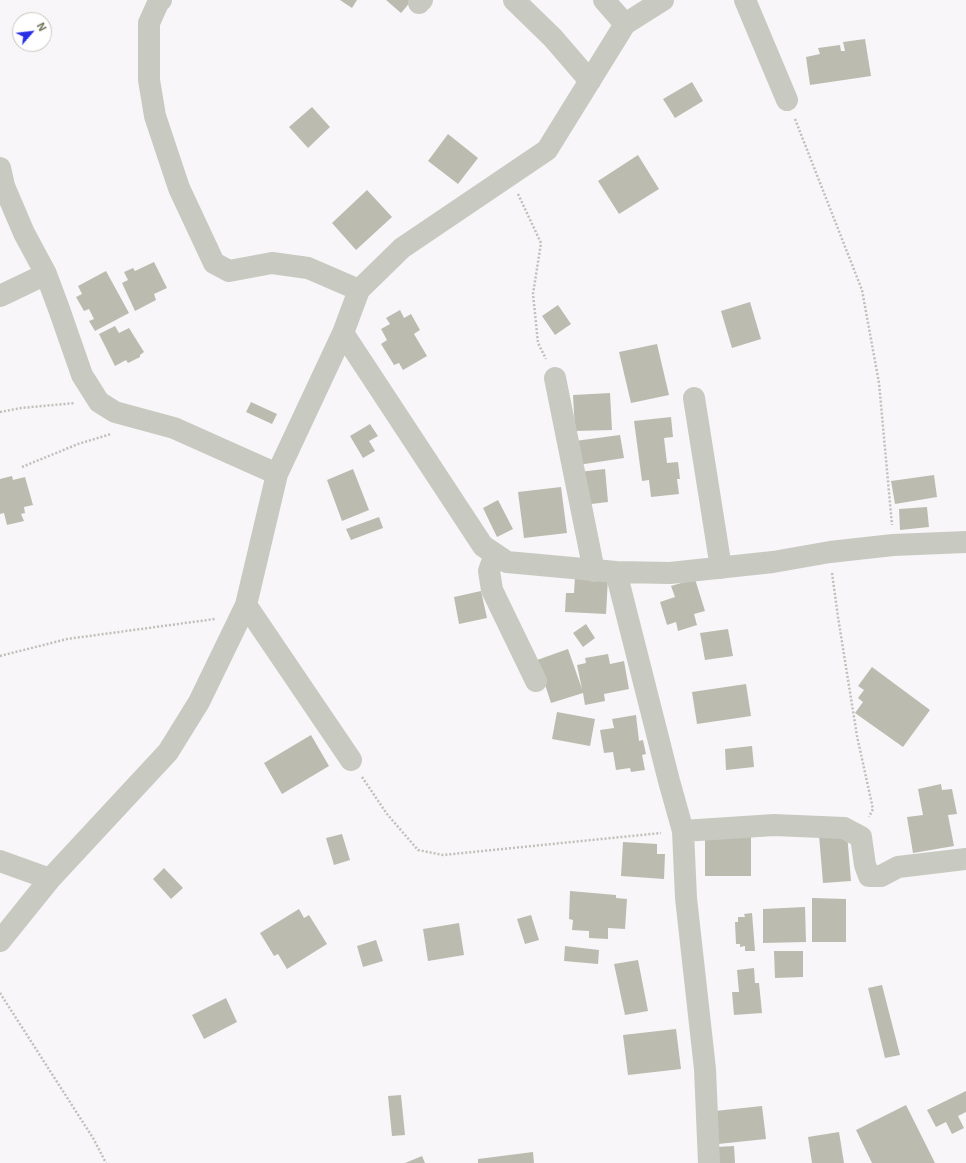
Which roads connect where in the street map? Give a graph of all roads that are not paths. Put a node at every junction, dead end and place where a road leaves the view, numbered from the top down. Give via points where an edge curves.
1 (161, 0) edge
2 (514, 0) edge
3 (604, 0) edge
4 (663, 0) edge
5 (745, 0) edge
6 (625, 24) junction
7 (590, 81) junction
8 (788, 100) road end
9 (0, 168) edge
10 (46, 274) junction
11 (359, 290) junction
12 (0, 296) edge
13 (343, 333) junction
14 (555, 378) road end
15 (694, 398) dead end
16 (277, 474) junction
17 (966, 542) edge
18 (495, 554) junction
19 (721, 568) junction
20 (594, 570) junction
21 (616, 572) junction
22 (246, 605) junction
23 (536, 681) dead end
24 (351, 760) road end
25 (683, 831) junction
26 (966, 859) edge
27 (0, 861) edge
28 (50, 879) junction
29 (0, 941) edge
30 (709, 1163) edge

1 - 11 street via 149,23 149,80 156,116 179,188 214,263 229,271 272,263 308,268
2 - 7 street via 553,38
3 - 6 street
4 - 6 street
5 - 8 street
6 - 7 street
7 - 11 street via 547,150 402,248
9 - 10 street via 4,186 24,233
10 - 12 street
10 - 16 street via 82,375 99,402 115,412 174,428
11 - 13 street
13 - 16 street
13 - 18 street via 483,546
14 - 20 street
15 - 19 street
16 - 22 street
17 - 19 street via 894,545
18 - 20 street via 507,562
18 - 23 street via 489,571 492,590
19 - 21 street via 670,573
20 - 21 street
21 - 25 street
22 - 24 street
22 - 28 street via 198,702 168,752
25 - 26 street via 774,825 844,828 861,837 865,865 870,876 881,876 898,867
25 - 30 street via 686,898 705,1069
27 - 28 street
28 - 29 street

